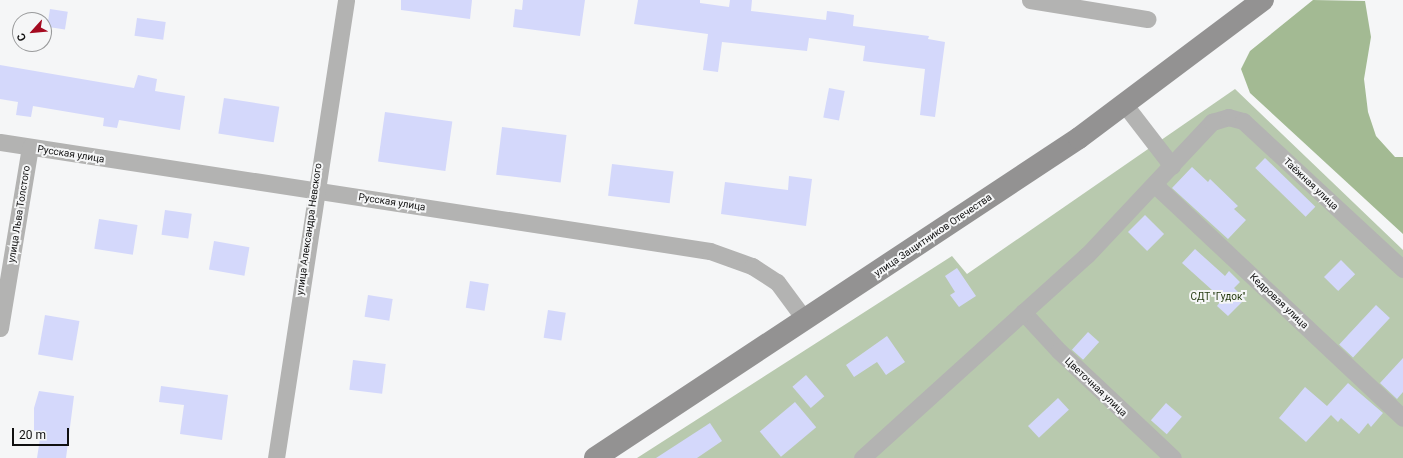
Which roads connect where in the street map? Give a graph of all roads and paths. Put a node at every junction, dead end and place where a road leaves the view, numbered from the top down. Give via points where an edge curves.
1 (346, 0) edge
2 (1030, 0) edge
3 (1263, 0) edge
4 (1147, 19) dead end
5 (1125, 105) junction
6 (0, 142) edge
7 (30, 147) junction
8 (1172, 166) junction
9 (1155, 185) junction
10 (314, 191) junction
11 (1403, 269) edge
12 (1023, 312) junction
13 (805, 320) junction
14 (0, 328) edge
15 (1403, 418) edge
16 (276, 458) edge
17 (595, 458) edge
18 (862, 458) edge
19 (1172, 458) edge

1 - 10 street, улица Александра Невского
2 - 4 street
3 - 5 main road, улица Защитников Отечества
5 - 8 street
5 - 13 main road, улица Защитников Отечества
6 - 7 street, Русская улица
7 - 10 street, Русская улица
7 - 14 street, улица Льва Толстого
8 - 9 street
8 - 11 street, Таёжная улица via 1212,122 1228,117 1243,121
9 - 12 street via 1087,255
9 - 15 street, Кедровая улица
10 - 13 street, Русская улица via 710,251 752,266 777,282
10 - 16 street, улица Александра Невского
12 - 18 street
12 - 19 street, Цветочная улица via 1059,351
13 - 17 main road, улица Защитников Отечества

